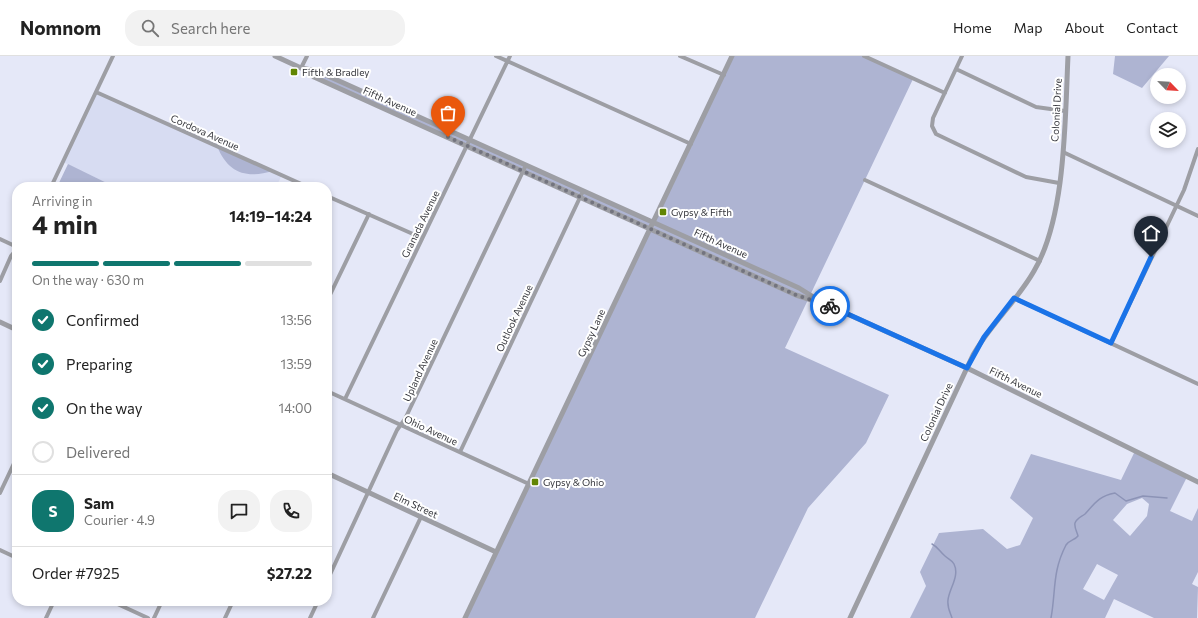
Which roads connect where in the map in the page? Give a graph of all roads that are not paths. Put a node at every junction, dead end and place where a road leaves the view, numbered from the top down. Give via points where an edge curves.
1 (113, 56) edge
2 (275, 56) edge
3 (307, 56) edge
4 (496, 56) edge
5 (510, 56) edge
6 (680, 56) edge
7 (732, 56) edge
8 (864, 56) edge
9 (962, 56) edge
10 (1068, 56) edge
11 (508, 61) junction
12 (301, 68) junction
13 (956, 69) junction
14 (724, 75) junction
15 (96, 92) junction
16 (945, 93) junction
17 (1066, 111) junction
18 (470, 140) junction
19 (691, 144) junction
20 (467, 146) junction
21 (1198, 149) edge
22 (1063, 152) junction
23 (526, 165) junction
24 (523, 172) junction
25 (865, 180) dead end
26 (53, 182) edge
27 (297, 182) edge
28 (1059, 183) junction
29 (583, 192) junction
30 (332, 198) edge
31 (580, 198) junction
32 (1176, 205) junction
33 (369, 214) junction
34 (1198, 216) edge
35 (654, 222) junction
36 (650, 228) junction
37 (422, 238) junction
38 (0, 239) edge
39 (12, 245) edge
40 (12, 256) edge
41 (1040, 261) junction
42 (0, 281) edge
43 (332, 291) edge
44 (1014, 298) junction
45 (823, 303) junction
46 (0, 322) edge
47 (12, 328) edge
48 (1111, 343) junction
49 (967, 368) junction
50 (1198, 384) edge
51 (332, 392) edge
52 (345, 399) junction
53 (401, 425) junction
54 (460, 452) junction
55 (12, 468) edge
56 (332, 475) edge
57 (1198, 482) edge
58 (529, 484) junction
59 (368, 492) junction
60 (0, 493) edge
61 (421, 517) junction
62 (0, 550) edge
63 (496, 552) junction
64 (12, 556) edge
65 (332, 570) edge
66 (52, 606) edge
67 (122, 606) edge
68 (160, 606) edge
69 (231, 606) edge
70 (316, 606) edge
71 (46, 618) edge
72 (148, 618) edge
73 (154, 618) edge
74 (225, 618) edge
75 (310, 618) edge
76 (373, 618) edge
77 (465, 618) edge
78 (850, 618) edge

1 - 15 street
2 - 12 street, Fifth Avenue
3 - 12 street
4 - 11 street
5 - 11 street, Granada Avenue
6 - 14 street
7 - 14 street, Gypsy Lane
8 - 16 street
9 - 13 street
10 - 17 street, Colonial Drive
11 - 18 street, Granada Avenue
11 - 19 street
12 - 18 street, Fifth Avenue via 317,71
12 - 20 street, Fifth Avenue via 314,77
13 - 16 street
13 - 17 street via 1036,107
14 - 19 street, Gypsy Lane
15 - 26 street
15 - 27 street, Cordova Avenue
16 - 28 street via 932,122 939,136 1026,177
17 - 22 street, Colonial Drive
18 - 20 street, Granada Avenue
18 - 23 street, Fifth Avenue
19 - 35 street, Gypsy Lane
20 - 24 street, Fifth Avenue
20 - 37 street, Granada Avenue
21 - 32 street via 1190,176
22 - 28 street, Colonial Drive
22 - 32 street
23 - 24 street, Upland Avenue
23 - 29 street, Fifth Avenue
24 - 31 street, Fifth Avenue
24 - 53 street, Upland Avenue
25 - 41 street
28 - 41 street, Colonial Drive via 1051,232
29 - 31 street, Outlook Avenue
29 - 35 street, Fifth Avenue
30 - 33 street
31 - 36 street, Fifth Avenue
31 - 54 street, Outlook Avenue
32 - 34 street
32 - 48 street
33 - 37 street
33 - 43 street
35 - 36 street, Gypsy Lane
35 - 45 street, Fifth Avenue via 799,288
36 - 45 street, Fifth Avenue via 796,295
36 - 58 street, Gypsy Lane
37 - 52 street, Granada Avenue
38 - 39 street
40 - 42 street
41 - 44 street, Colonial Drive via 1032,276
44 - 48 street
44 - 49 street, Colonial Drive via 978,347
45 - 49 street, Fifth Avenue
46 - 47 street
48 - 50 street
49 - 57 street, Fifth Avenue
49 - 78 street, Colonial Drive
51 - 52 street, Ohio Avenue
52 - 53 street, Ohio Avenue
53 - 54 street, Ohio Avenue
53 - 59 street, Upland Avenue
54 - 58 street, Ohio Avenue
55 - 60 street
56 - 59 street, Elm Street
58 - 63 street, Gypsy Lane
59 - 61 street, Elm Street
59 - 65 street, Upland Avenue
61 - 63 street, Elm Street
61 - 76 street
62 - 64 street
63 - 77 street, Gypsy Lane
66 - 71 street
67 - 72 street
68 - 73 street
69 - 74 street
70 - 75 street

